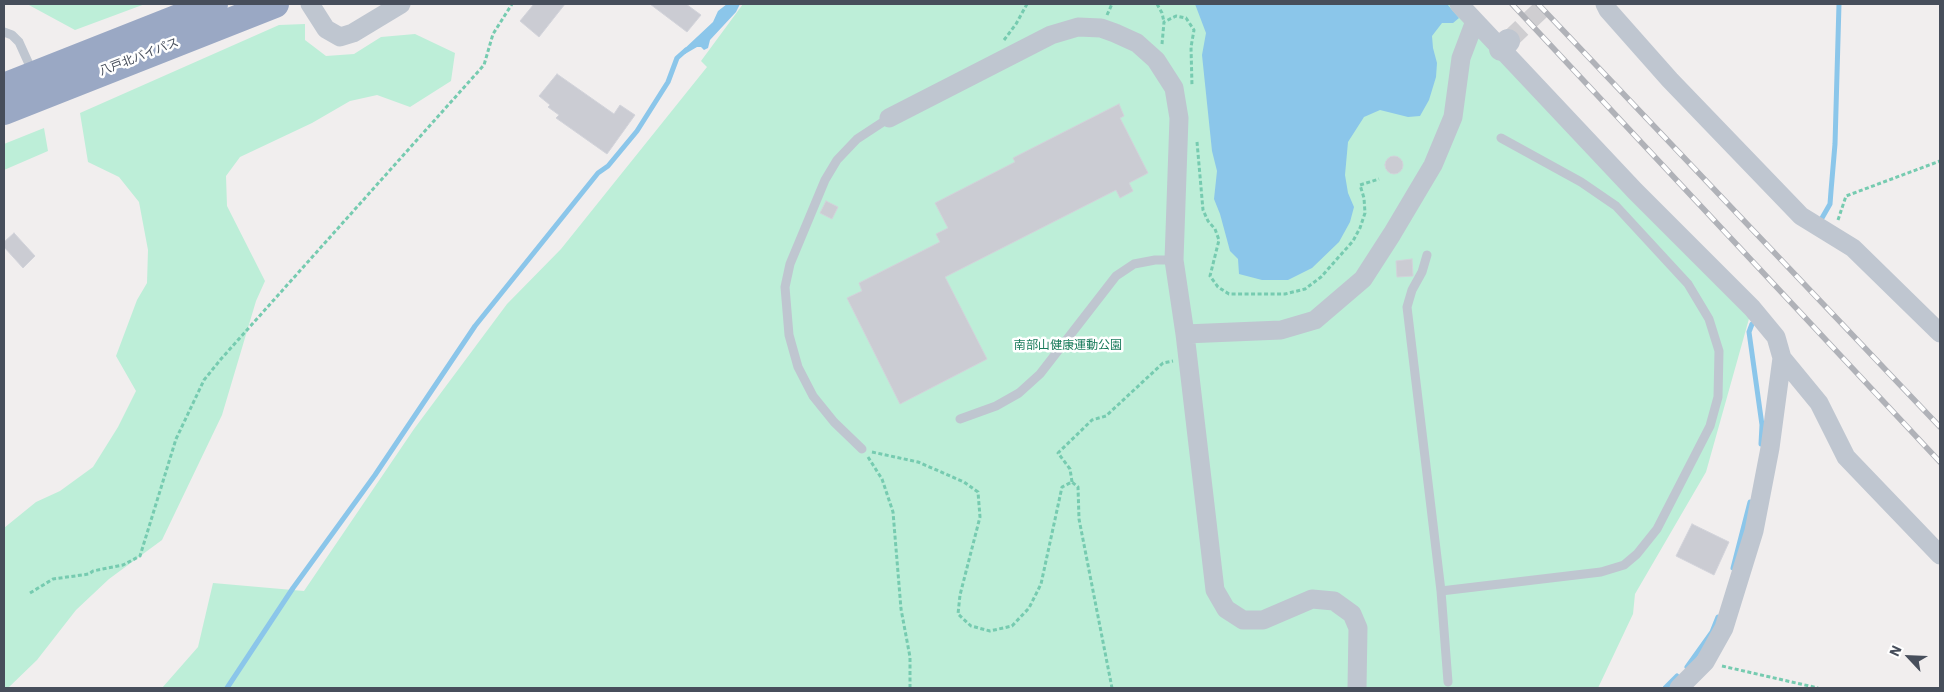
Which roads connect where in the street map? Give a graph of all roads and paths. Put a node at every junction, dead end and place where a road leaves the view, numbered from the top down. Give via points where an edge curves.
1 (214, 4) edge
2 (275, 4) edge
3 (310, 4) edge
4 (401, 4) edge
5 (512, 4) edge
6 (1027, 4) edge
7 (1157, 4) edge
8 (1459, 4) edge
9 (1605, 4) edge
10 (1475, 21) junction
11 (1164, 22) junction
12 (4, 32) edge
13 (1156, 60) junction
14 (989, 66) junction
15 (34, 75) junction
16 (4, 87) edge
17 (1193, 92) dead end
18 (4, 111) edge
19 (889, 118) joint
20 (1196, 136) dead end
21 (1501, 138) dead end
22 (1940, 161) edge
23 (1379, 179) dead end
24 (1833, 237) junction
25 (1427, 255) dead end
26 (1174, 260) junction
27 (1940, 333) edge
28 (1185, 334) junction
29 (1782, 358) junction
30 (1188, 359) junction
31 (960, 419) dead end
32 (862, 449) junction
33 (1072, 482) junction
34 (1940, 555) edge
35 (1441, 591) junction
36 (30, 593) dead end
37 (1705, 662) junction
38 (1448, 682) dead end
39 (910, 688) edge
40 (1112, 688) edge
41 (1357, 688) edge
42 (1678, 688) edge
43 (1818, 688) edge

1 - 15 highway, 八戸北バイパス
2 - 18 highway, 八戸北バイパス
3 - 4 street via 326,29 340,37 353,33
5 - 36 path via 493,34 484,65 204,380 176,439 140,556 123,565 89,574 53,579
6 - 14 path
7 - 11 path
8 - 10 street
9 - 24 street via 1670,80 1801,216
10 - 28 street via 1461,58 1453,117 1433,166 1363,279 1315,320 1281,330
10 - 29 street via 1504,45 1635,191 1752,308 1776,338
11 - 13 path via 1162,49
11 - 17 path via 1176,16 1186,18 1194,30 1191,47
12 - 15 lane via 20,42
13 - 14 street via 1137,43 1115,32 1078,28 1051,34
13 - 26 street via 1174,88 1179,118
14 - 19 street
15 - 16 highway, 八戸北バイパス
19 - 32 lane via 856,140 837,160 790,264 785,287 789,335 798,366 813,396
20 - 23 path via 1203,210 1219,240 1210,276 1229,294 1285,294 1305,289 1321,277 1353,241 1360,228 1365,213 1360,185
21 - 35 lane via 1581,182 1616,206 1688,284 1709,319 1719,351 1718,397 1710,426 1657,529 1624,565 1601,572
22 - 24 path via 1846,196
24 - 27 street via 1853,248
25 - 35 lane via 1407,307
26 - 28 street
26 - 31 lane via 1134,264 1116,276 1033,381 996,406
28 - 30 street
29 - 34 street via 1819,403 1846,457
29 - 37 street via 1770,448 1754,530 1724,628
30 - 33 path via 1162,363 1106,416 1092,420 1058,453 1070,469
30 - 41 street via 1215,590 1226,609 1243,620 1263,620 1312,599 1334,601 1352,614 1358,628
32 - 33 path via 918,462 964,482 978,492 980,517 958,614 971,626 990,630 1012,626 1029,608 1041,584 1062,487
32 - 39 path via 882,479 894,512 901,609 910,657
33 - 40 path via 1078,487 1079,519
35 - 38 lane
37 - 42 street
37 - 43 path

